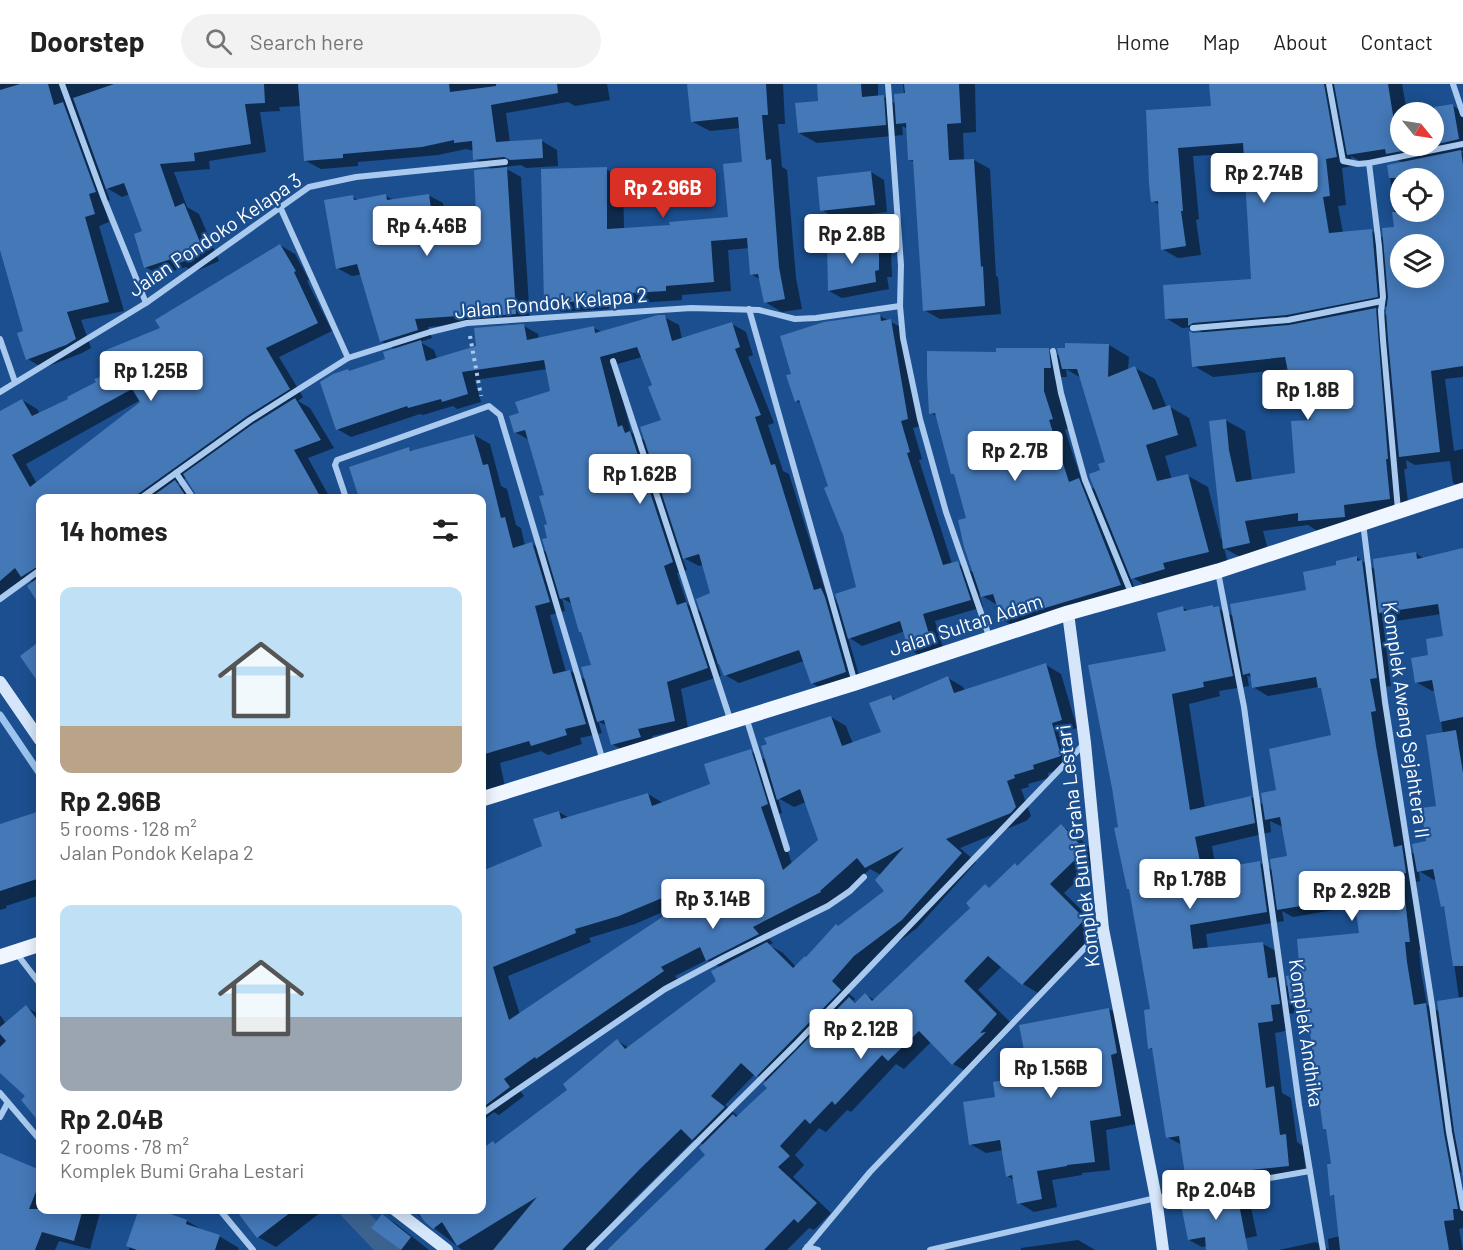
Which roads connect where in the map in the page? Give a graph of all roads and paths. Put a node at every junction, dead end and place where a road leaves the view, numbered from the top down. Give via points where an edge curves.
1 (62, 84) edge
2 (888, 84) edge
3 (1329, 84) edge
4 (1453, 84) edge
5 (1463, 114) edge
6 (1463, 144) edge
7 (505, 162) dead end
8 (1369, 163) junction
9 (281, 209) junction
10 (1382, 301) junction
11 (146, 303) junction
12 (900, 306) junction
13 (748, 309) junction
14 (467, 323) junction
15 (1193, 328) dead end
16 (0, 339) edge
17 (1053, 351) dead end
18 (348, 358) junction
19 (613, 361) dead end
20 (15, 382) junction
21 (0, 392) edge
22 (484, 408) junction
23 (176, 473) junction
24 (1463, 490) edge
25 (147, 494) edge
26 (190, 494) edge
27 (345, 494) edge
28 (1398, 510) junction
29 (1363, 522) junction
30 (1218, 571) junction
31 (36, 573) edge
32 (1132, 595) junction
33 (0, 599) edge
34 (1068, 613) junction
35 (990, 639) junction
36 (0, 682) edge
37 (855, 683) junction
38 (746, 717) junction
39 (731, 722) junction
40 (36, 734) edge
41 (1085, 743) junction
42 (604, 761) junction
43 (486, 798) edge
44 (787, 849) dead end
45 (864, 877) dead end
46 (1104, 928) junction
47 (36, 945) edge
48 (7, 954) edge
49 (36, 980) edge
50 (0, 1093) edge
51 (7, 1104) junction
52 (486, 1111) edge
53 (0, 1117) edge
54 (36, 1136) edge
55 (1310, 1171) junction
56 (1156, 1198) junction
57 (1463, 1208) edge
58 (223, 1214) edge
59 (400, 1214) edge
60 (806, 1248) edge
61 (253, 1250) edge
62 (447, 1250) edge
63 (589, 1250) edge
64 (818, 1250) edge
65 (930, 1250) edge
66 (1163, 1250) edge
67 (1323, 1250) edge

1 - 11 street
2 - 12 street via 901,265
3 - 8 street via 1343,161
4 - 5 street
6 - 8 street
7 - 9 street, Jalan Pondoko Kelapa 3 via 324,183 309,187
8 - 10 street via 1380,246
9 - 11 street, Jalan Pondoko Kelapa 3
9 - 18 street
10 - 15 street via 1288,320
10 - 28 street
11 - 20 street, Jalan Pondoko Kelapa 3
12 - 13 street, Jalan Pondok Kelapa 2 via 795,319
12 - 35 street via 920,419 946,512
13 - 14 street, Jalan Pondok Kelapa 2 via 691,308
13 - 37 street
14 - 18 street, Jalan Pondok Kelapa 2
14 - 22 path
16 - 20 street
17 - 32 street via 1085,480
18 - 23 street, Jalan Pondok Kelapa 2
19 - 39 street
20 - 21 street, Jalan Pondoko Kelapa 3
22 - 27 street via 337,459 335,465
22 - 42 street via 489,406 500,415 506,432
23 - 25 street, Jalan Pondok Kelapa 2
23 - 26 street
24 - 28 main road, Jalan Sultan Adam
28 - 29 main road, Jalan Sultan Adam
29 - 30 main road, Jalan Sultan Adam
29 - 57 street, Komplek Awang Sejahtera II via 1389,725
30 - 32 main road, Jalan Sultan Adam
30 - 55 street, Komplek Andhika via 1244,707
31 - 33 street
32 - 34 main road, Jalan Sultan Adam
34 - 35 main road, Jalan Sultan Adam
34 - 41 street, Komplek Bumi Graha Lestari
35 - 37 main road, Jalan Sultan Adam
36 - 40 street
37 - 38 main road, Jalan Sultan Adam
38 - 39 main road, Jalan Sultan Adam
38 - 44 street
39 - 42 main road, Jalan Sultan Adam
41 - 46 street, Komplek Bumi Graha Lestari
41 - 63 street via 803,1037
42 - 43 main road, Jalan Sultan Adam
45 - 52 street via 828,906 665,989
46 - 56 street, Komplek Bumi Graha Lestari
46 - 60 street via 870,1172
47 - 48 main road
48 - 49 street
50 - 51 street
51 - 53 street
51 - 54 street
55 - 56 street
55 - 67 street, Komplek Andhika
56 - 65 street
56 - 66 street, Komplek Bumi Graha Lestari
58 - 61 street
59 - 62 street
60 - 64 street

